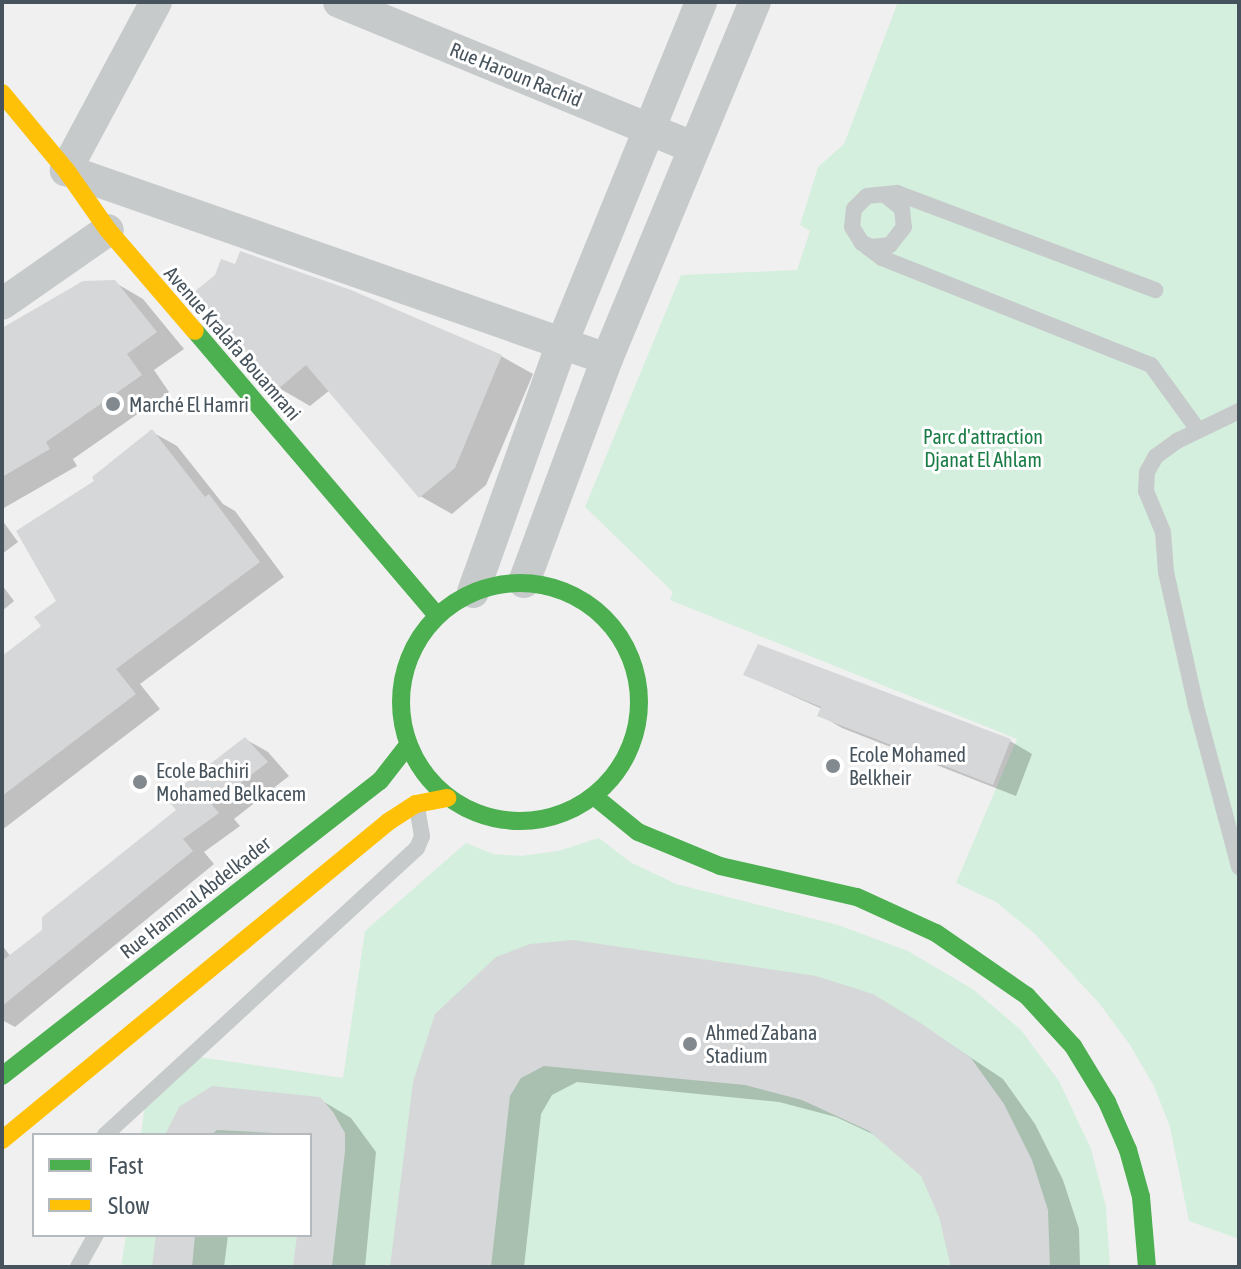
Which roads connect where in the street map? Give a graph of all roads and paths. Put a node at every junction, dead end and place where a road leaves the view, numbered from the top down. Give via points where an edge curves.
1 (156, 2) edge
2 (339, 2) edge
3 (701, 2) edge
4 (755, 2) edge
5 (2, 93) edge
6 (647, 128) junction
7 (693, 147) junction
8 (66, 170) junction
9 (885, 195) junction
10 (108, 230) junction
11 (862, 243) junction
12 (1155, 290) dead end
13 (2, 304) edge
14 (562, 343) junction
15 (607, 359) junction
16 (1239, 411) edge
17 (1198, 430) junction
18 (524, 582) junction
19 (473, 592) junction
20 (437, 615) junction
21 (408, 745) junction
22 (595, 797) junction
23 (447, 798) junction
24 (416, 804) junction
25 (1239, 867) edge
26 (2, 1076) edge
27 (2, 1083) edge
28 (14, 1130) edge
29 (107, 1133) edge
30 (95, 1237) edge
31 (1151, 1263) edge
32 (78, 1267) edge

1 - 8 street
2 - 6 street, Rue Haroun Rachid
3 - 6 street
4 - 7 street
5 - 8 street, Avenue Kralafa Bouamrani
6 - 7 street, Rue Haroun Rachid
6 - 14 street
7 - 15 street
8 - 10 street, Avenue Kralafa Bouamrani
8 - 14 street
9 - 11 lane via 867,196 854,209 852,227
9 - 11 lane via 902,209 900,235 881,247
9 - 12 lane via 912,198
10 - 13 street
10 - 20 street, Avenue Kralafa Bouamrani
11 - 17 lane via 882,258 1151,365
14 - 15 street
14 - 19 street
15 - 18 street
16 - 17 lane
17 - 25 lane via 1156,456 1147,472 1146,491 1163,532 1166,572 1196,706
18 - 19 street
18 - 22 street via 578,597 621,635 637,670 641,712 627,758
19 - 20 street
20 - 21 street via 409,656 400,699
21 - 23 street via 429,781
21 - 26 street, Rue Hammal Abdelkader via 380,781
22 - 23 street via 543,821 484,817
22 - 31 street via 638,832 720,866 857,897 936,933 1027,996 1073,1046 1107,1102 1141,1197
23 - 24 street
24 - 28 street
24 - 29 lane via 422,836 417,848
27 - 28 street
30 - 32 lane

